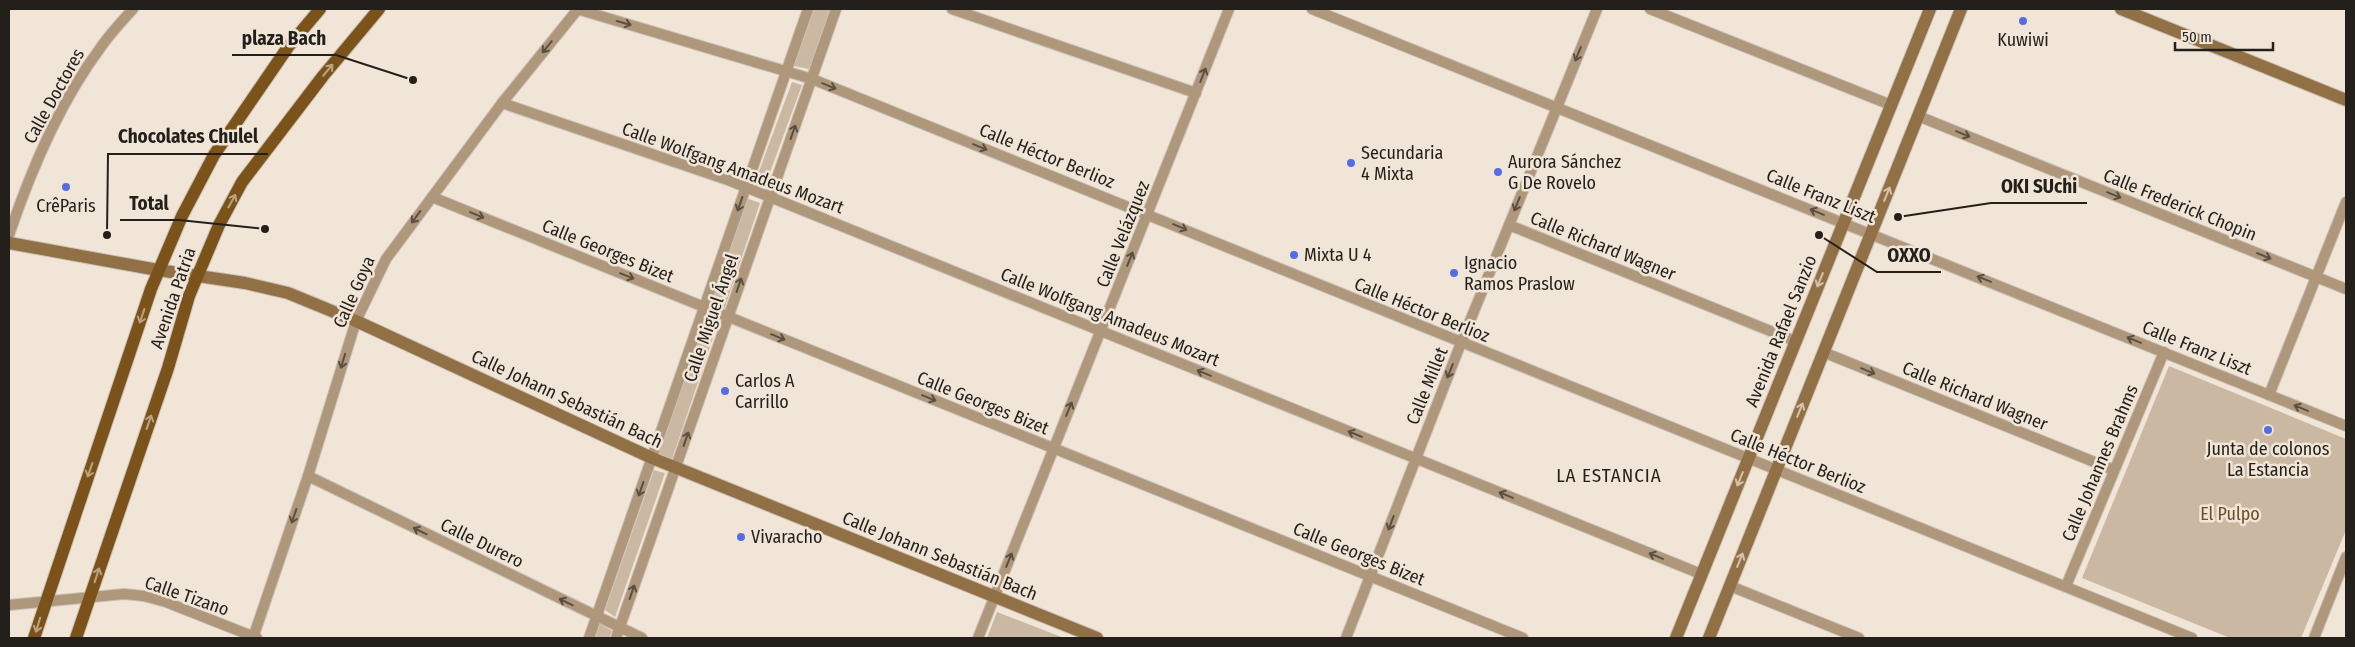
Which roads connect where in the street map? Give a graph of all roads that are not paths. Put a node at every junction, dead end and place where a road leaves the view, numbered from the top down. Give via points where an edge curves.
1 (132, 9) edge
2 (320, 9) edge
3 (379, 9) edge
4 (578, 9) edge
5 (808, 9) edge
6 (836, 9) edge
7 (952, 9) edge
8 (1229, 9) edge
9 (1312, 9) edge
10 (1597, 9) edge
11 (1650, 9) edge
12 (1930, 9) edge
13 (1961, 9) edge
14 (2121, 9) edge
15 (787, 70) junction
16 (812, 79) junction
17 (1196, 93) junction
18 (2346, 100) edge
19 (502, 103) junction
20 (1891, 105) junction
21 (1556, 107) junction
22 (1918, 116) junction
23 (746, 187) junction
24 (432, 197) junction
25 (771, 197) junction
26 (2346, 202) edge
27 (1149, 214) junction
28 (1843, 223) junction
29 (1509, 225) junction
30 (1871, 234) junction
31 (9, 235) edge
32 (9, 243) edge
33 (158, 270) junction
34 (196, 277) junction
35 (2316, 277) junction
36 (2346, 289) edge
37 (704, 307) junction
38 (728, 317) junction
39 (356, 321) junction
40 (1101, 331) junction
41 (1796, 341) junction
42 (1461, 344) junction
43 (1823, 352) junction
44 (2164, 352) junction
45 (2269, 395) junction
46 (2346, 426) edge
47 (1053, 448) junction
48 (652, 458) junction
49 (1416, 458) junction
50 (1748, 458) junction
51 (675, 468) junction
52 (1776, 470) junction
53 (2114, 470) junction
54 (308, 476) junction
55 (2345, 561) edge
56 (1701, 574) junction
57 (1370, 576) junction
58 (1730, 586) junction
59 (2066, 586) junction
60 (994, 597) junction
61 (89, 598) junction
62 (45, 602) junction
63 (9, 605) edge
64 (597, 616) junction
65 (620, 628) junction
66 (2173, 635) edge
67 (34, 638) edge
68 (76, 638) edge
69 (255, 638) edge
70 (589, 638) edge
71 (616, 638) edge
72 (642, 638) edge
73 (978, 638) edge
74 (1096, 638) edge
75 (1346, 638) edge
76 (1522, 638) edge
77 (1676, 638) edge
78 (1709, 638) edge
79 (1860, 638) edge
80 (2192, 638) edge
81 (2314, 638) edge

1 - 31 street, Calle Doctores via 100,47 61,111 27,181
2 - 33 main road, Avenida Patria via 288,47 214,155
34 -> 3 main road, Avenida Patria via 218,225 242,182
4 -> 15 street, Calle Héctor Berlioz
4 -> 19 street, Calle Goya
5 - 15 street, Calle Miguel Ángel
6 - 16 street, Calle Miguel Ángel
7 - 17 street
17 -> 8 street, Calle Velázquez
9 - 21 street, Calle Franz Liszt
10 -> 21 street, Calle Millet
11 - 20 street
12 - 20 street, Avenida Rafael Sanzio
13 - 22 street
14 - 18 street
15 - 16 street, Calle Héctor Berlioz
15 - 23 street, Calle Miguel Ángel
25 -> 16 street, Calle Miguel Ángel
16 -> 27 street, Calle Héctor Berlioz
17 - 27 street, Calle Velázquez
19 - 23 street, Calle Wolfgang Amadeus Mozart
19 - 24 street, Calle Goya
20 - 28 street, Avenida Rafael Sanzio
28 -> 21 street, Calle Franz Liszt
21 -> 29 street, Calle Millet
30 -> 22 street
22 -> 35 street, Calle Frederick Chopin
23 - 25 street, Calle Wolfgang Amadeus Mozart
23 -> 37 street, Calle Miguel Ángel
24 -> 37 street, Calle Georges Bizet
24 -> 39 street, Calle Goya via 386,259
38 -> 25 street, Calle Miguel Ángel
25 - 40 street, Calle Wolfgang Amadeus Mozart
26 - 35 street
40 -> 27 street, Calle Velázquez
27 -> 42 street, Calle Héctor Berlioz
28 - 30 street, Calle Franz Liszt
28 -> 41 street, Avenida Rafael Sanzio
29 - 41 street, Calle Richard Wagner
29 - 42 street, Calle Millet
30 - 43 street
44 -> 30 street, Calle Franz Liszt
32 - 33 street, Calle Johann Sebastián Bach
33 - 34 street, Calle Johann Sebastián Bach
33 -> 62 main road, Avenida Patria
34 - 39 street, Calle Johann Sebastián Bach via 245,283 288,294
61 -> 34 main road, Avenida Patria
35 - 36 street, Calle Frederick Chopin
35 - 45 street
37 - 38 street, Calle Georges Bizet
37 - 48 street, Calle Miguel Ángel
38 -> 47 street, Calle Georges Bizet
51 -> 38 street, Calle Miguel Ángel
39 - 48 street, Calle Johann Sebastián Bach
39 -> 54 street, Calle Goya
47 -> 40 street, Calle Velázquez
49 -> 40 street, Calle Wolfgang Amadeus Mozart
41 - 50 street, Avenida Rafael Sanzio
42 -> 49 street, Calle Millet
42 - 50 street, Calle Héctor Berlioz
52 -> 43 street
43 -> 53 street, Calle Richard Wagner
44 - 45 street, Calle Franz Liszt
44 - 53 street, Calle Johannes Brahms
46 -> 45 street, Calle Franz Liszt
47 - 57 street, Calle Georges Bizet
60 -> 47 street, Calle Velázquez
48 - 51 street, Calle Johann Sebastián Bach
48 -> 64 street, Calle Miguel Ángel
56 -> 49 street, Calle Wolfgang Amadeus Mozart
49 -> 57 street, Calle Millet
50 - 52 street, Calle Héctor Berlioz
50 -> 56 street, Avenida Rafael Sanzio
51 - 60 street, Calle Johann Sebastián Bach
65 -> 51 street, Calle Miguel Ángel
58 -> 52 street
52 - 59 street, Calle Héctor Berlioz
53 - 59 street, Calle Johannes Brahms
64 -> 54 street, Calle Durero
54 -> 69 street, Calle Goya
55 - 81 street
56 - 77 street, Avenida Rafael Sanzio
57 - 75 street, Calle Millet
57 - 76 street, Calle Georges Bizet
58 - 78 street
58 - 79 street
59 - 66 street, Calle Héctor Berlioz
60 - 73 street, Calle Velázquez
60 - 74 street, Calle Johann Sebastián Bach
61 - 62 street, Calle Tizano
61 - 68 main road, Avenida Patria
61 - 69 street, Calle Tizano via 124,594 144,596
62 - 63 street, Calle Tizano
62 -> 67 main road, Avenida Patria
64 - 65 street, Calle Durero
64 - 70 street, Calle Miguel Ángel
65 - 71 street, Calle Miguel Ángel
65 - 72 street, Calle Durero
66 - 80 street, Calle Héctor Berlioz

